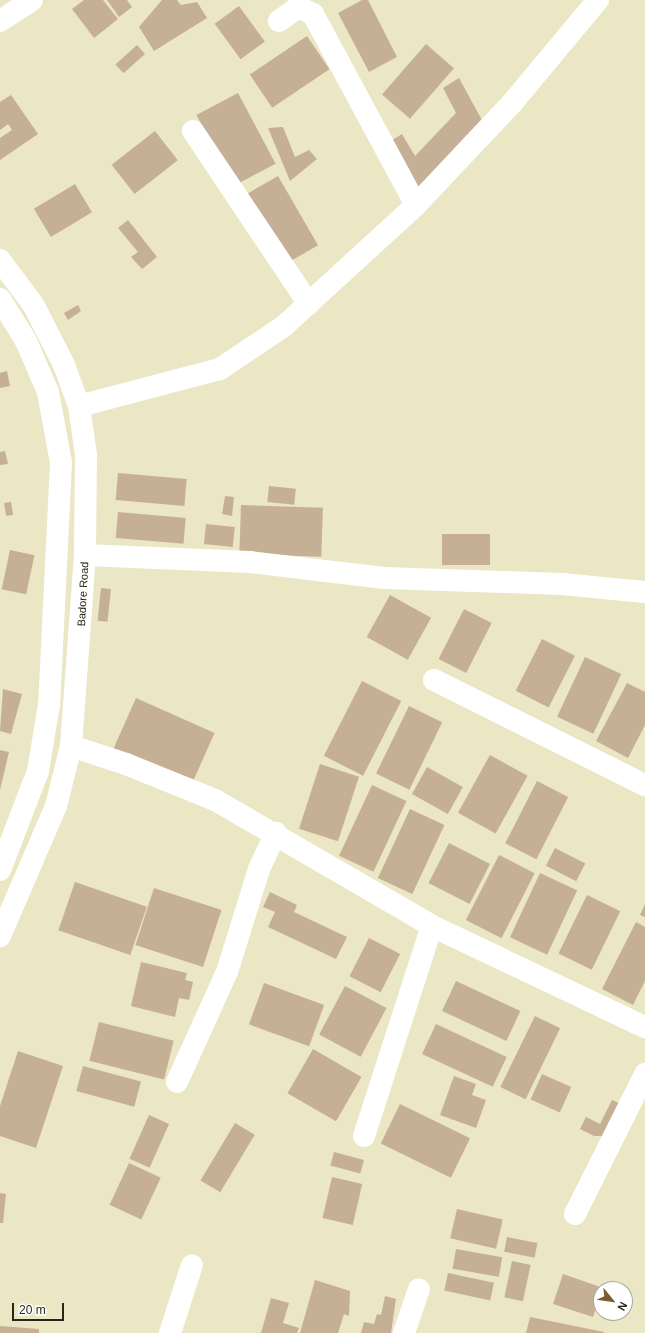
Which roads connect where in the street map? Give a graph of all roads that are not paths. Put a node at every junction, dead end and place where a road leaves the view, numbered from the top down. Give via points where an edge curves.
1 (32, 0) edge
2 (598, 0) edge
3 (0, 21) edge
4 (278, 21) dead end
5 (193, 131) dead end
6 (416, 205) junction
7 (0, 260) edge
8 (0, 299) edge
9 (309, 304) junction
10 (79, 406) junction
11 (85, 555) junction
12 (645, 592) edge
13 (434, 680) dead end
14 (71, 746) junction
15 (645, 784) edge
16 (276, 832) junction
17 (1, 865) edge
18 (432, 926) junction
19 (0, 936) edge
20 (645, 1028) edge
21 (645, 1074) edge
22 (177, 1082) dead end
23 (364, 1136) dead end
24 (575, 1214) dead end
25 (192, 1265) dead end
26 (419, 1288) dead end
27 (170, 1333) edge
28 (404, 1333) edge

1 - 3 street
2 - 6 street via 513,102
4 - 6 street via 298,7 313,14
5 - 9 street
6 - 9 street
7 - 10 street, Badore Road via 34,306 53,340
8 - 17 street via 26,341 48,392 61,463 49,705 38,771
9 - 10 street via 284,326 220,369
10 - 11 street, Badore Road via 86,455
11 - 12 street via 250,562 384,578 562,584
11 - 14 street, Badore Road
13 - 15 street
14 - 16 street via 126,764 215,800
14 - 19 street, Badore Road via 56,806
16 - 18 street via 324,866
16 - 22 street via 259,868 227,972
18 - 20 street
18 - 23 street
21 - 24 street
25 - 27 street
26 - 28 street

